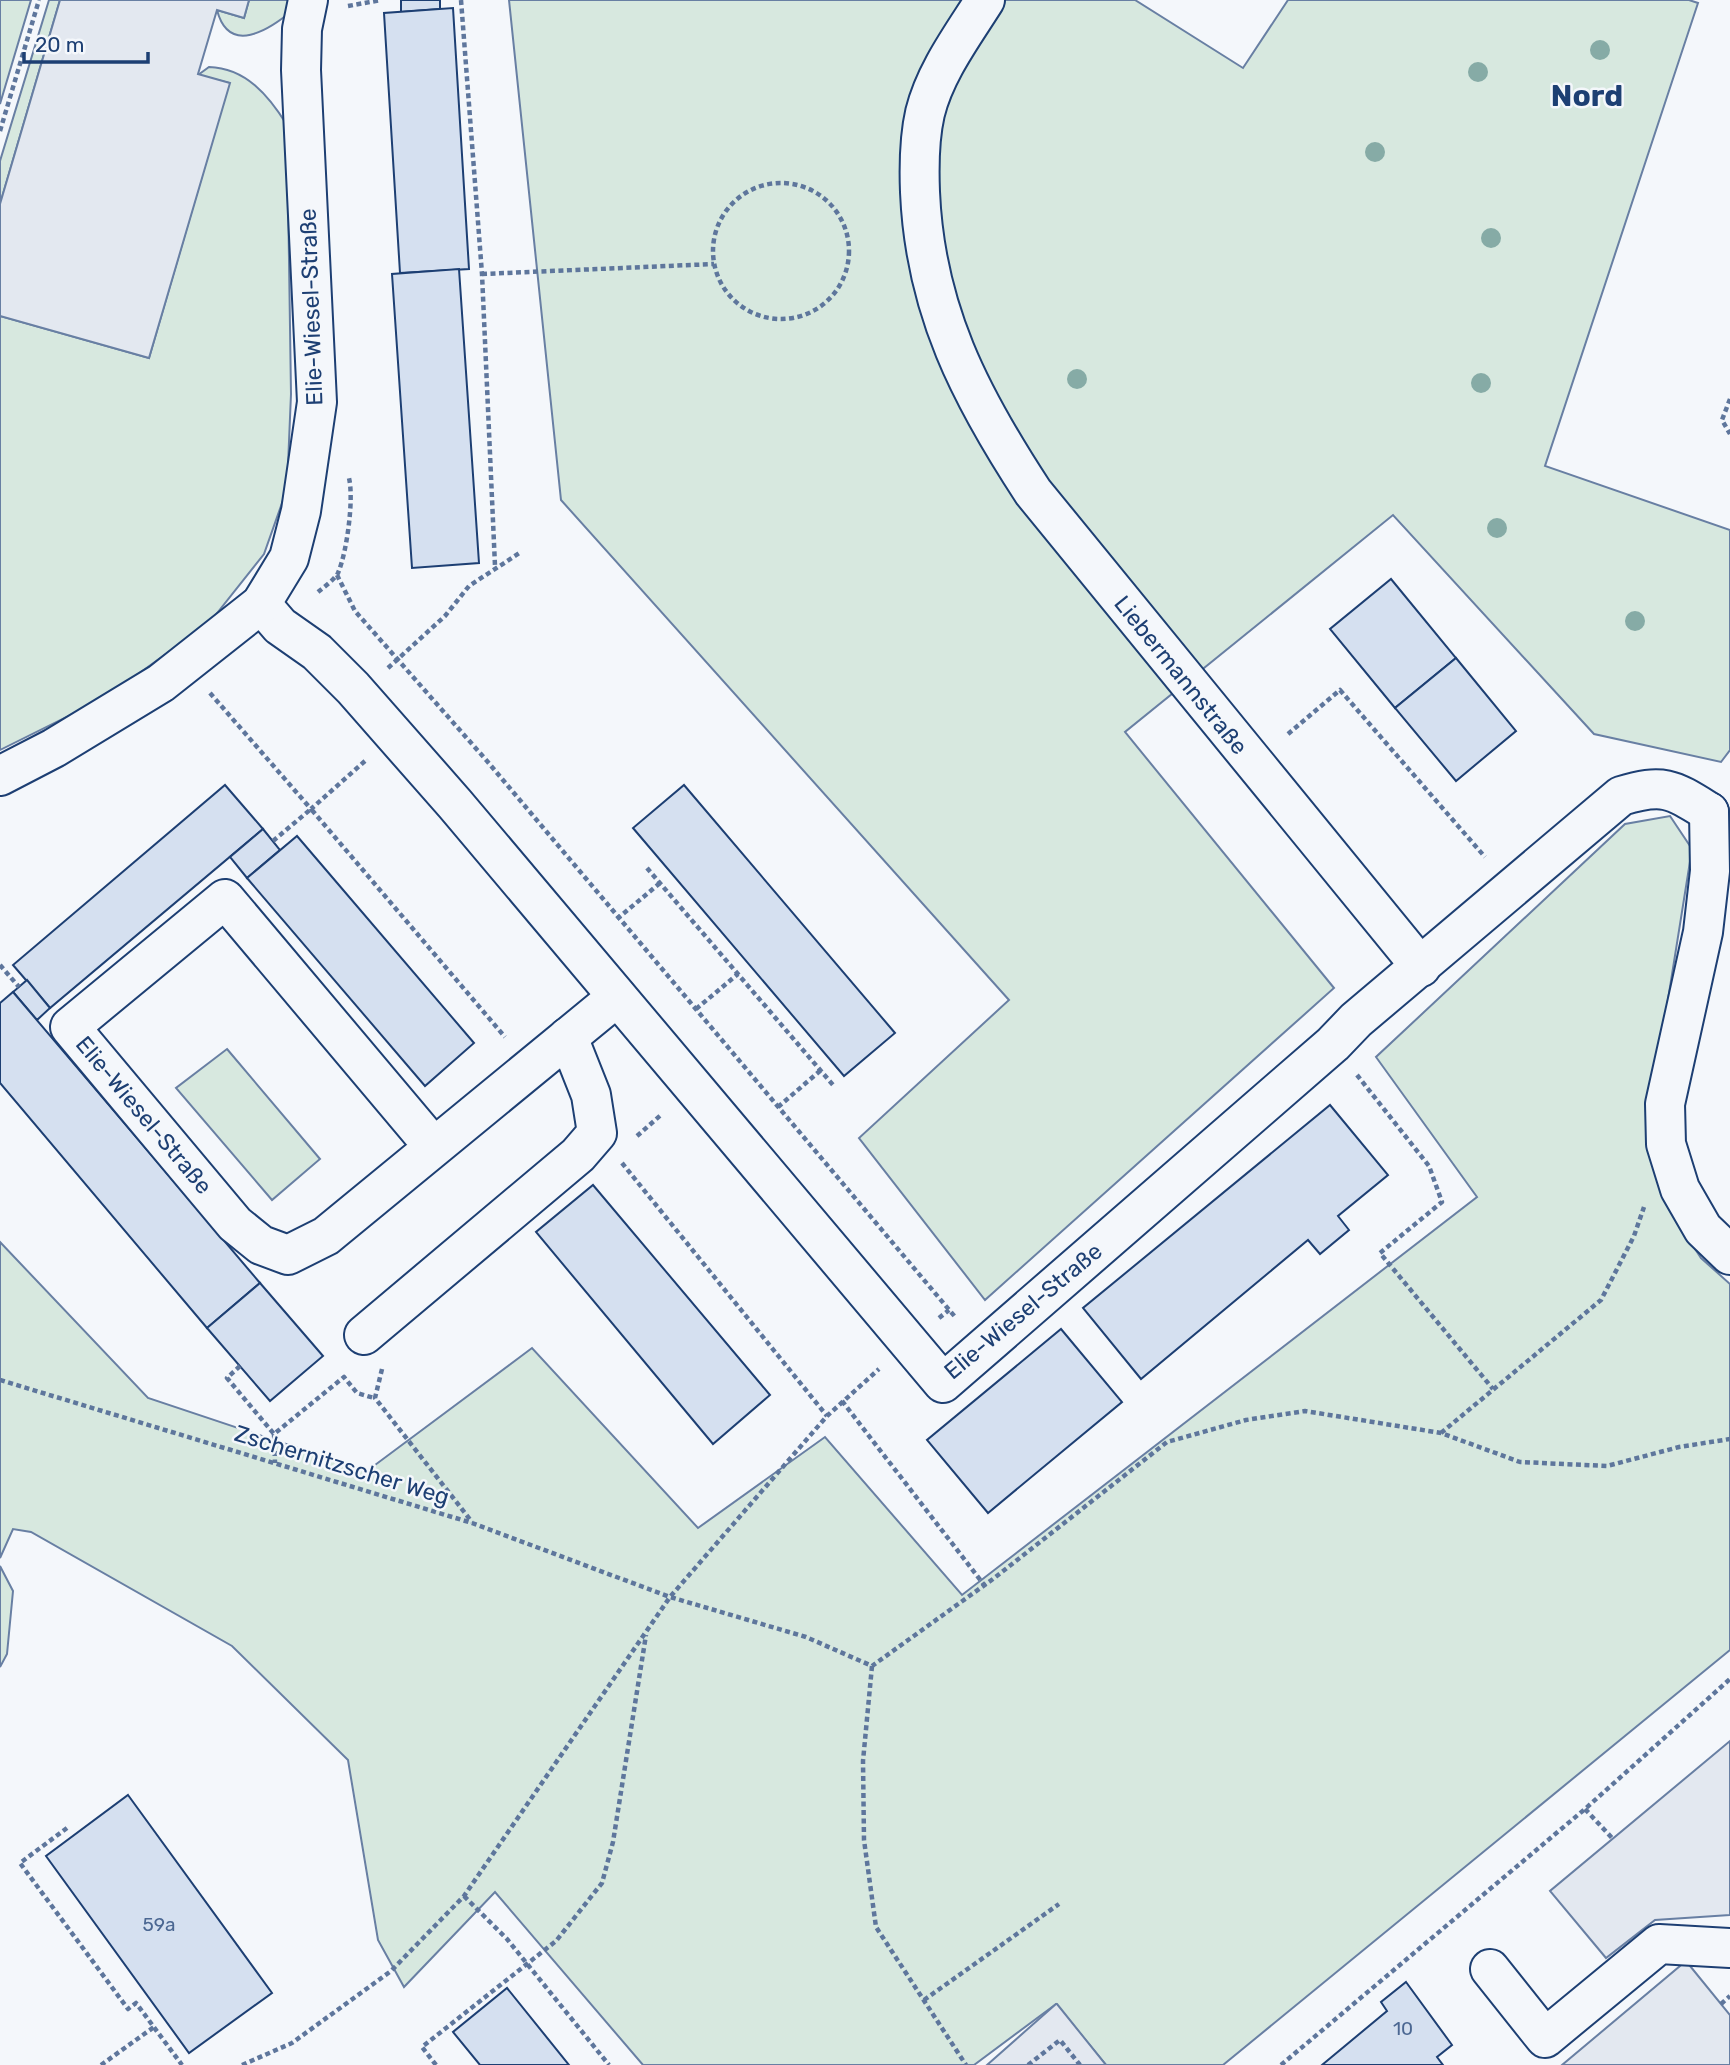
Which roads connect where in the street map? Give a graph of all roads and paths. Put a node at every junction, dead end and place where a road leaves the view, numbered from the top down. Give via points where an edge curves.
1 (39, 0) edge
2 (381, 0) edge
3 (459, 0) edge
4 (985, 0) edge
5 (322, 4) edge
6 (0, 131) edge
7 (715, 264) junction
8 (482, 274) junction
9 (1730, 399) edge
10 (1730, 434) edge
11 (521, 552) dead end
12 (495, 566) junction
13 (337, 575) dead end
14 (261, 604) junction
15 (398, 660) junction
16 (204, 686) dead end
17 (1288, 734) dead end
18 (395, 736) junction
19 (0, 776) edge
20 (1720, 800) edge
21 (311, 809) junction
22 (273, 841) dead end
23 (647, 867) dead end
24 (660, 883) junction
25 (1513, 890) junction
26 (617, 919) junction
27 (0, 965) edge
28 (1421, 967) junction
29 (2, 972) edge
30 (738, 974) junction
31 (19, 987) dead end
32 (617, 997) junction
33 (696, 1009) junction
34 (568, 1037) junction
35 (1333, 1044) junction
36 (530, 1065) junction
37 (821, 1070) junction
38 (833, 1085) dead end
39 (691, 1087) junction
40 (778, 1107) junction
41 (606, 1144) junction
42 (1666, 1144) junction
43 (433, 1146) junction
44 (1730, 1255) edge
45 (949, 1310) junction
46 (364, 1335) joint
47 (910, 1343) junction
48 (984, 1349) junction
49 (240, 1366) dead end
50 (0, 1380) edge
51 (1493, 1390) junction
52 (375, 1398) junction
53 (842, 1401) junction
54 (827, 1416) junction
55 (1441, 1433) junction
56 (274, 1434) junction
57 (1730, 1439) edge
58 (275, 1463) junction
59 (472, 1523) junction
60 (985, 1586) junction
61 (670, 1597) junction
62 (646, 1632) junction
63 (872, 1666) junction
64 (1730, 1679) edge
65 (1585, 1809) junction
66 (67, 1828) dead end
67 (1613, 1839) dead end
68 (464, 1896) junction
69 (1059, 1904) dead end
70 (1730, 1948) edge
71 (526, 1963) junction
72 (1490, 1969) dead end
73 (1730, 1996) edge
74 (924, 2000) junction
75 (1721, 2004) dead end
76 (153, 2027) junction
77 (101, 2065) edge
78 (182, 2065) edge
79 (242, 2065) edge
80 (436, 2065) edge
81 (609, 2065) edge
82 (966, 2065) edge
83 (1028, 2065) edge
84 (1080, 2065) edge
85 (1281, 2065) edge

1 - 6 path
2 - 5 path
3 - 8 path
4 - 28 street, Liebermannstraße via 929,101 919,159 922,243 947,335 992,430 1034,492
5 - 14 street, Elie-Wiesel-Straße via 302,29 301,70 317,402 301,512 289,558
7 - 7 path via 722,286 735,302 755,314 783,319 804,315 824,304 839,286 847,267 845,226 816,193 792,184 768,185 747,192 730,206 713,244
7 - 8 path
8 - 12 path
9 - 10 path via 1723,420
11 - 12 path
12 - 15 path via 469,586
13 - 15 path via 355,611
14 - 18 street, Elie-Wiesel-Straße via 280,626 317,652
14 - 19 street, Elie-Wiesel-Straße via 161,683
15 - 26 path
16 - 21 path
17 - 25 path via 1340,690
18 - 21 path
18 - 32 street, Elie-Wiesel-Straße
20 - 25 street via 1652,787 1621,796
20 - 42 street via 1703,932 1665,1104
21 - 22 path
21 - 36 path
23 - 24 path
24 - 26 path
24 - 30 path
25 - 28 street
26 - 33 path
27 - 29 path
28 - 35 street, Elie-Wiesel-Straße
29 - 31 path
30 - 33 path
30 - 37 path
32 - 34 street, Elie-Wiesel-Straße
32 - 39 street, Elie-Wiesel-Straße
33 - 40 path
34 - 36 street, Elie-Wiesel-Straße
34 - 41 street
35 - 48 street, Elie-Wiesel-Straße
35 - 51 path via 1429,1166 1442,1202 1380,1253
36 - 43 street, Elie-Wiesel-Straße
37 - 38 path
37 - 40 path
39 - 41 path
39 - 47 street, Elie-Wiesel-Straße
40 - 45 path
41 - 46 street via 578,1155
41 - 54 path
42 - 44 street via 1680,1189 1697,1219
42 - 51 path via 1634,1236 1601,1300
43 - 43 street, Elie-Wiesel-Straße via 326,1236 288,1255 261,1245 235,1224 70,1027 225,899
45 - 47 path
45 - 48 path
46 - 52 path via 385,1359
47 - 48 street, Elie-Wiesel-Straße via 943,1383
47 - 53 path
49 - 56 path via 227,1378
50 - 58 path, Zschernitzscher Weg
51 - 55 path
52 - 56 path via 357,1392 344,1377
52 - 59 path
53 - 54 path
53 - 60 path
54 - 61 path
55 - 57 path via 1520,1462 1607,1466
55 - 60 path via 1305,1411 1246,1420 1167,1442
56 - 58 path
58 - 59 path, Zschernitzscher Weg
59 - 61 path, Zschernitzscher Weg
60 - 63 path
61 - 62 path
61 - 63 path, Zschernitzscher Weg via 806,1637
62 - 68 path
62 - 71 path via 613,1842 602,1883 556,1941
63 - 74 path via 863,1787 864,1840 876,1927
64 - 65 path
65 - 67 path
65 - 85 path
66 - 76 path via 20,1863 128,2009 136,2003
68 - 71 path
68 - 79 path via 391,1971 292,2043
69 - 74 path
70 - 72 street via 1659,1944 1545,2038
71 - 80 path via 422,2046
71 - 81 path
73 - 75 path
74 - 82 path
76 - 77 path
76 - 78 path
83 - 84 path via 1060,2040

